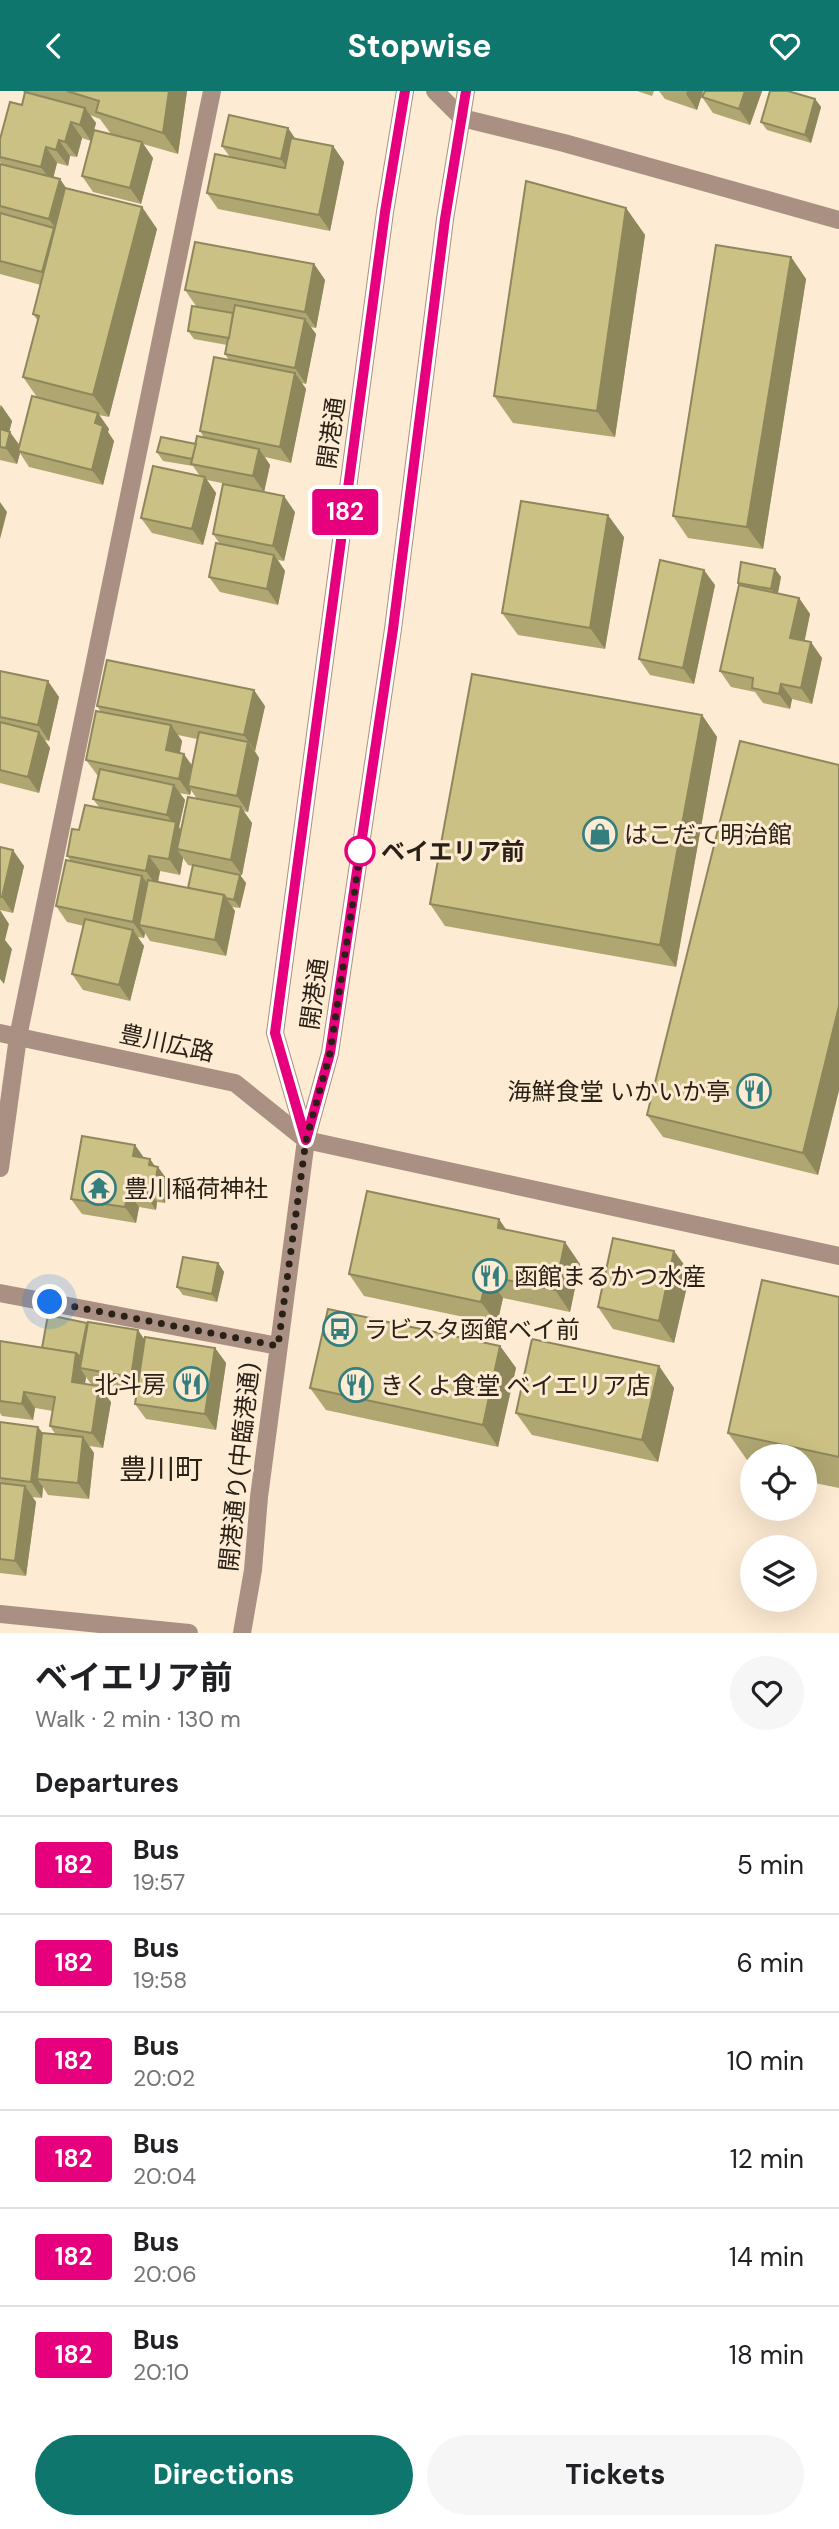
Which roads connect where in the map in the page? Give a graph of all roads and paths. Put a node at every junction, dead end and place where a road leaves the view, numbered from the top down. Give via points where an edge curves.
1 (212, 91) edge
2 (405, 91) edge
3 (435, 91) edge
4 (466, 91) edge
5 (461, 118) junction
6 (839, 220) edge
7 (9, 1035) edge
8 (306, 1140) junction
9 (0, 1168) edge
10 (839, 1256) edge
11 (0, 1293) edge
12 (278, 1346) junction
13 (0, 1614) edge
14 (189, 1633) edge
15 (242, 1633) edge

1 - 7 street
2 - 8 street, 開港通 via 275,1033
3 - 5 street
4 - 5 street, 開港通
5 - 6 street
5 - 8 street, 開港通 via 393,629 330,1053
7 - 8 street, 豊川広路 via 235,1083
7 - 9 street
8 - 10 street
8 - 12 street, 開港通り(中臨港通)
11 - 12 street
12 - 15 street, 開港通り(中臨港通)
13 - 14 street

